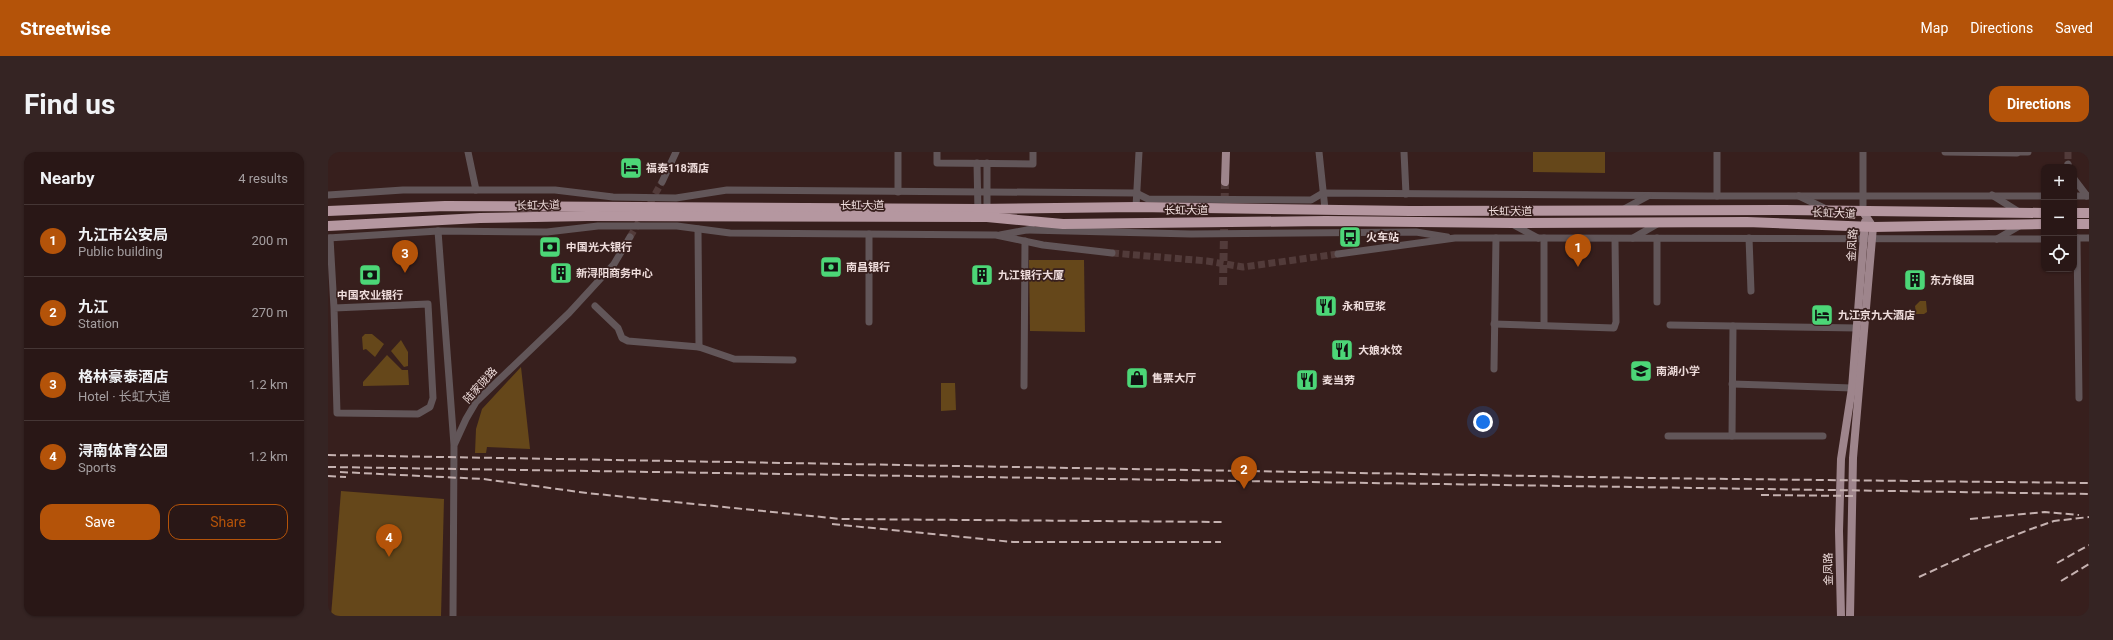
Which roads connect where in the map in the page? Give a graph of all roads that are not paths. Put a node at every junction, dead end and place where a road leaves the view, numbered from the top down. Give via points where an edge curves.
1 (468, 152) edge
2 (676, 152) edge
3 (898, 152) edge
4 (937, 152) edge
5 (1033, 152) edge
6 (1140, 152) edge
7 (1226, 152) edge
8 (1319, 152) edge
9 (1404, 152) edge
10 (1717, 152) edge
11 (1863, 152) edge
12 (1944, 152) edge
13 (2017, 152) edge
14 (2028, 152) edge
15 (977, 163) junction
16 (987, 163) junction
17 (662, 182) tunnel mouth
18 (1225, 182) tunnel mouth
19 (2077, 183) edge
20 (476, 190) junction
21 (898, 192) junction
22 (977, 192) junction
23 (987, 192) junction
24 (1136, 193) junction
25 (1323, 193) junction
26 (1406, 194) junction
27 (328, 195) edge
28 (1798, 195) junction
29 (1863, 195) junction
30 (1992, 195) junction
31 (1648, 196) junction
32 (1717, 196) junction
33 (2041, 196) edge
34 (2077, 196) edge
35 (2088, 196) edge
36 (1136, 207) junction
37 (1325, 210) junction
38 (328, 211) edge
39 (1621, 211) junction
40 (1829, 211) junction
41 (1863, 212) junction
42 (982, 213) junction
43 (2077, 213) edge
44 (2089, 213) edge
45 (2020, 214) junction
46 (2041, 214) edge
47 (1512, 223) junction
48 (1659, 223) junction
49 (1063, 224) junction
50 (2041, 224) edge
51 (2077, 224) edge
52 (2089, 224) edge
53 (2021, 225) junction
54 (328, 226) edge
55 (1869, 226) junction
56 (698, 229) junction
57 (1028, 230) junction
58 (438, 231) junction
59 (869, 234) junction
60 (996, 235) junction
61 (630, 237) tunnel mouth
62 (329, 238) edge
63 (1455, 238) junction
64 (1496, 238) junction
65 (1541, 238) junction
66 (1633, 238) junction
67 (1656, 238) junction
68 (1749, 238) junction
69 (2041, 238) edge
70 (2077, 238) edge
71 (2089, 238) edge
72 (1615, 239) junction
73 (1868, 239) junction
74 (1997, 239) junction
75 (1025, 241) junction
76 (1112, 253) tunnel mouth
77 (1338, 254) tunnel mouth
78 (2076, 272) edge
79 (1751, 291) dead end
80 (1657, 302) dead end
81 (595, 306) dead end
82 (334, 308) junction
83 (869, 322) dead end
84 (1494, 324) junction
85 (1544, 325) junction
86 (1670, 325) dead end
87 (1733, 326) junction
88 (1857, 328) junction
89 (699, 347) junction
90 (793, 360) dead end
91 (1494, 369) dead end
92 (1732, 384) junction
93 (1024, 386) dead end
94 (1852, 388) junction
95 (2078, 398) dead end
96 (1668, 436) dead end
97 (1732, 436) junction
98 (1823, 436) dead end
99 (454, 445) junction
100 (453, 616) edge
101 (1841, 616) edge
102 (1850, 616) edge

1 - 20 street
2 - 17 street
3 - 21 street
4 - 15 street via 937,163
5 - 16 street via 1033,164
6 - 24 street
7 - 18 main road
8 - 25 street
9 - 26 street
10 - 32 street
11 - 29 street
12 - 13 street
13 - 14 street
15 - 16 street
15 - 22 street
16 - 23 street
19 - 35 street
20 - 21 street via 555,190 613,197 676,198 727,190
20 - 27 street via 403,190
21 - 22 street
22 - 23 street
22 - 42 street
23 - 24 street
23 - 42 street
24 - 25 street via 1148,199 1310,200
24 - 36 street
25 - 26 street
25 - 37 street
26 - 31 street
28 - 29 street
28 - 32 street
28 - 40 street
29 - 30 street
29 - 41 street
30 - 33 street
30 - 45 street
31 - 32 street
31 - 39 street
34 - 35 street
36 - 37 highway, 长虹大道
36 - 42 highway, 长虹大道
37 - 39 highway, 长虹大道
38 - 42 highway, 长虹大道 via 445,206
39 - 40 highway, 长虹大道
40 - 41 highway, 长虹大道
41 - 45 highway, 长虹大道
41 - 55 main road, 金凤路
42 - 49 highway, 长虹大道
42 - 54 highway, 长虹大道 via 580,216
43 - 44 highway
45 - 46 highway, 长虹大道
47 - 48 highway, 长虹大道
47 - 49 highway, 长虹大道 via 1326,221
47 - 65 street
48 - 55 highway, 长虹大道 via 1747,222
48 - 66 street
49 - 57 street
50 - 53 highway, 长虹大道
51 - 52 highway
53 - 55 highway, 长虹大道
53 - 74 street
55 - 73 main road, 金凤路
56 - 58 street via 677,226 598,226 547,232
56 - 59 street via 730,233
56 - 89 street
57 - 60 street
57 - 63 street via 1191,234 1416,232
58 - 62 street
58 - 99 street
59 - 60 street
59 - 83 street
60 - 75 street
61 - 99 street, 陆家陇路 via 614,264 574,308 476,402
62 - 82 street
63 - 64 street
63 - 77 street
64 - 65 street
64 - 84 street
65 - 72 street
65 - 85 street
66 - 67 street
66 - 72 street
67 - 68 street
67 - 80 street
68 - 73 street
68 - 79 street
69 - 74 street
70 - 71 street
72 - 85 street via 1614,328
73 - 74 street
73 - 88 main road, 金凤路
73 - 102 main road, 金凤路 via 1854,458
75 - 76 street
75 - 93 street
78 - 95 street
81 - 89 street via 618,328 622,338 628,341
82 - 82 street via 337,413 418,414 426,411 433,398 428,304
84 - 85 street
84 - 91 street
86 - 87 street
87 - 88 street
87 - 92 street
88 - 94 main road, 金凤路
89 - 90 street via 734,359
92 - 94 street
92 - 97 street
94 - 101 main road, 金凤路 via 1841,459
96 - 97 street
97 - 98 street
99 - 100 street, 陆家陇路

